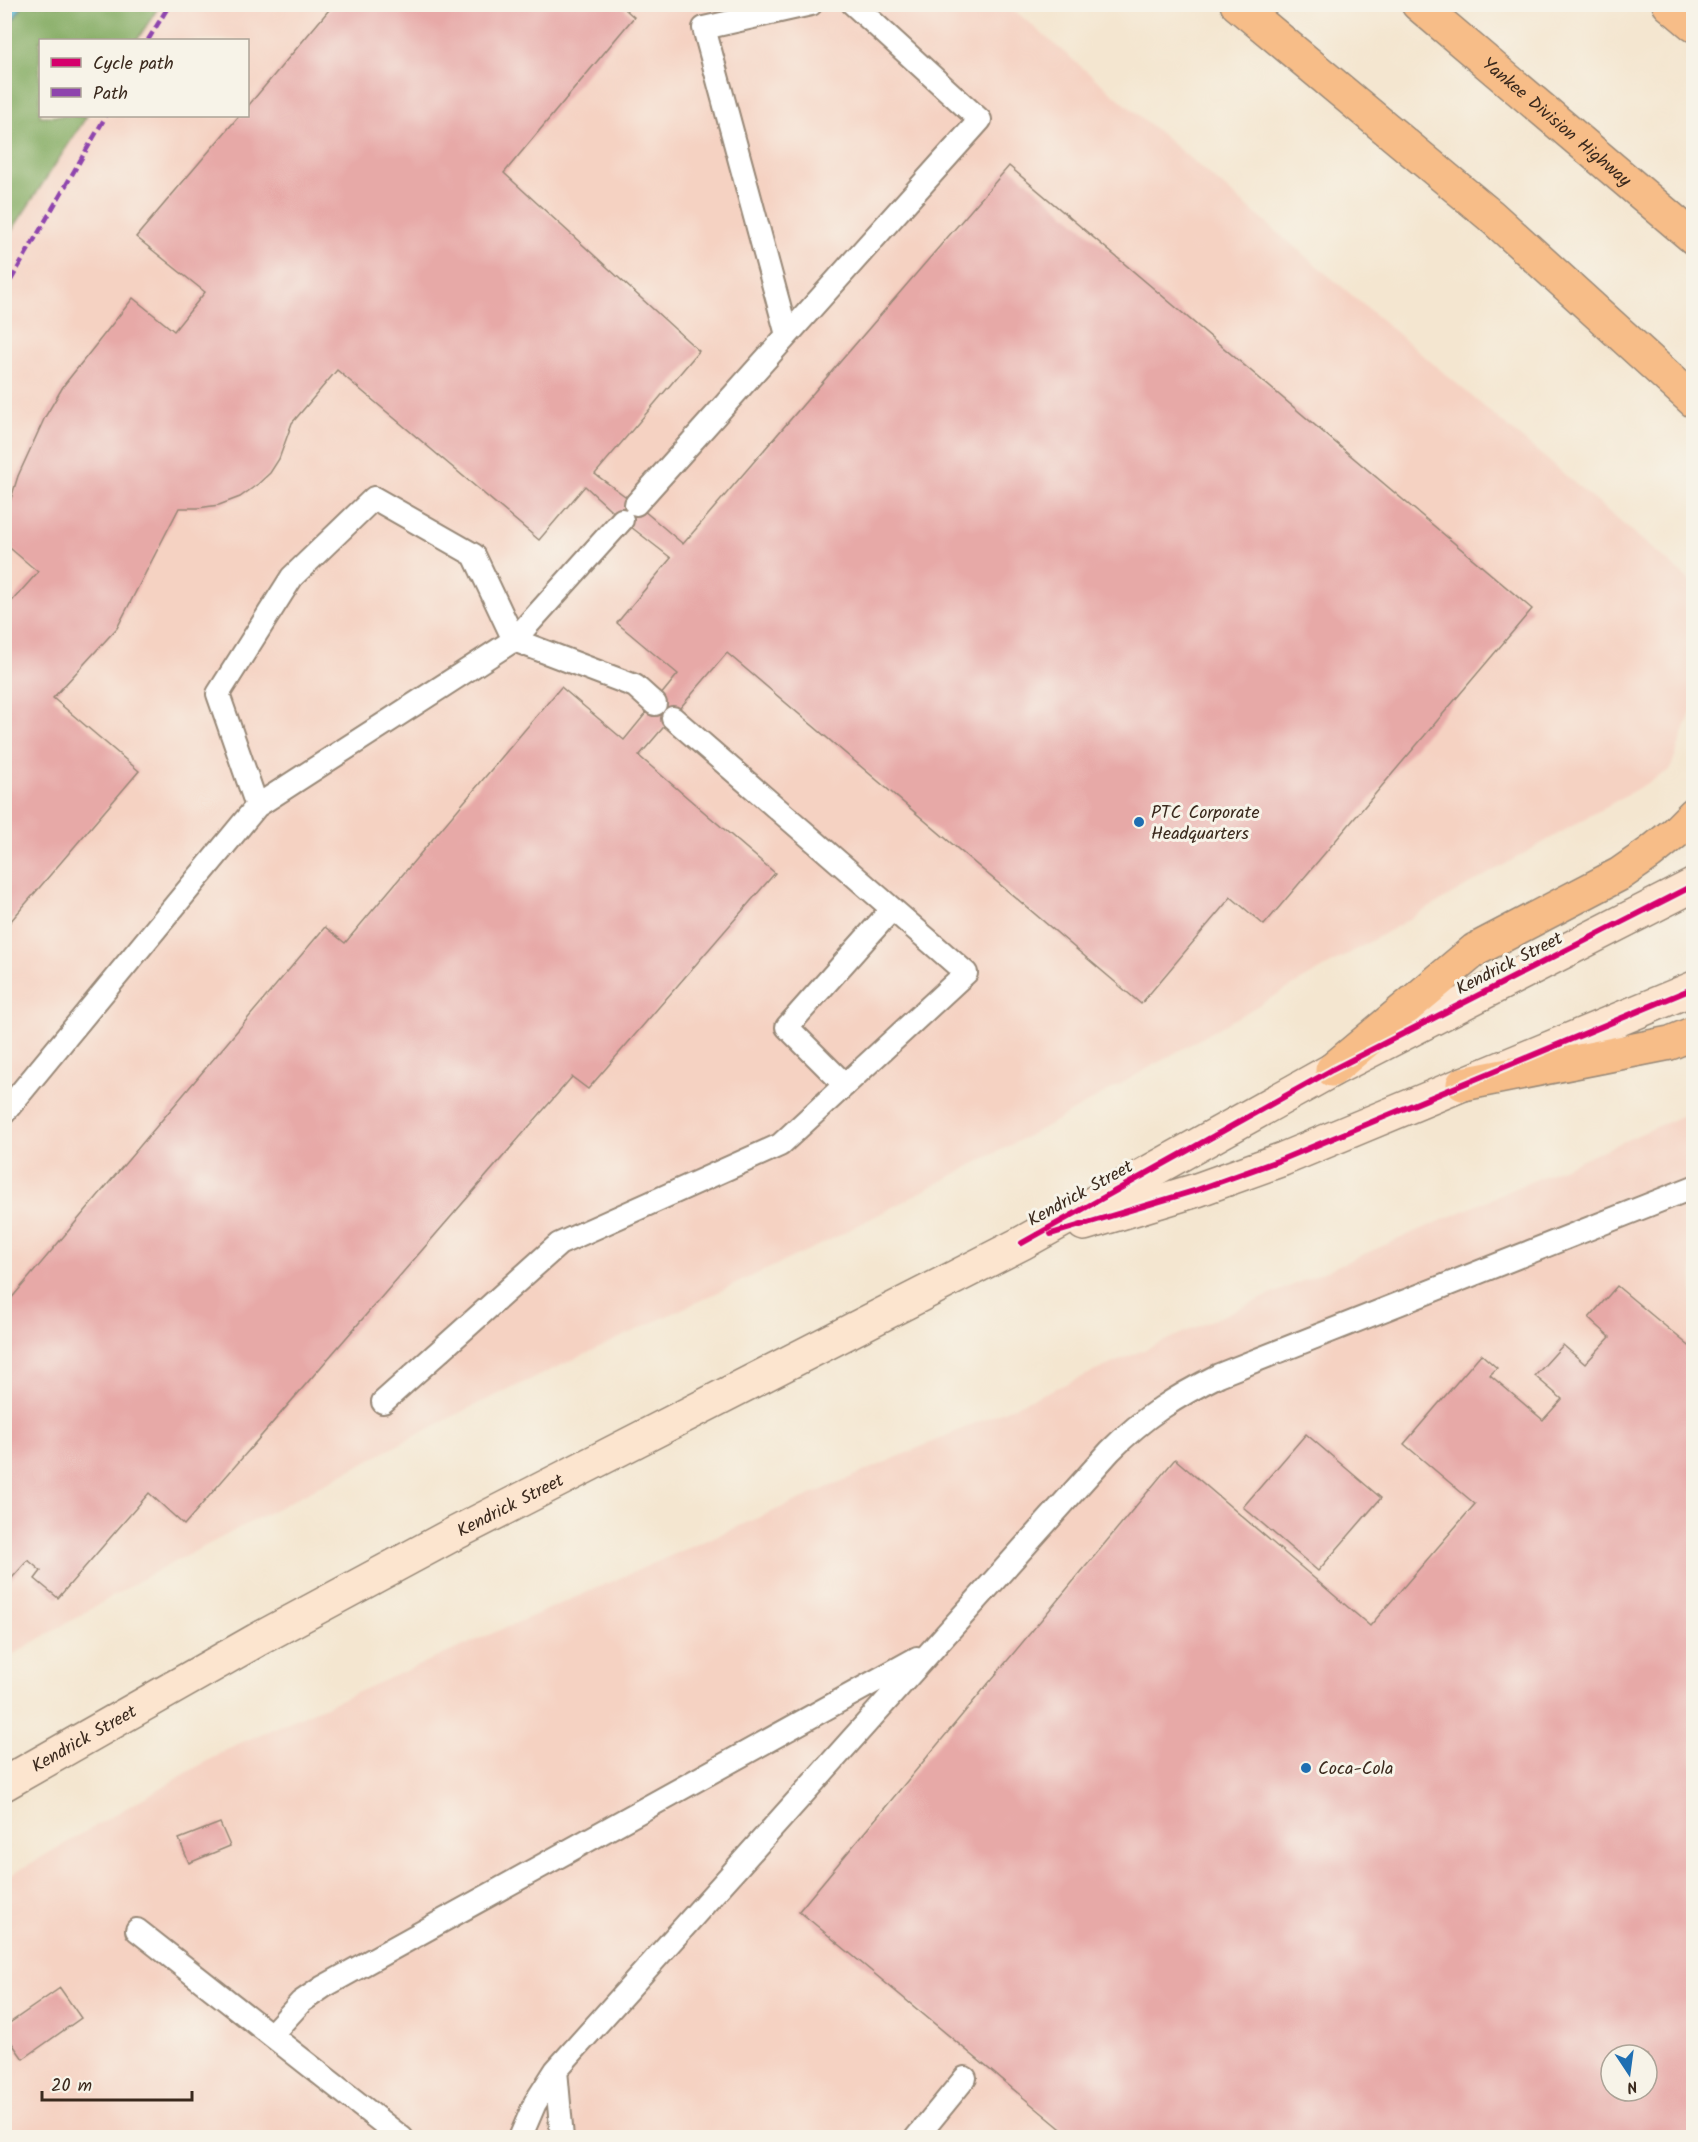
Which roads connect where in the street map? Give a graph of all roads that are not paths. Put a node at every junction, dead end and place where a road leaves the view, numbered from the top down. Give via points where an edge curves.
1 (811, 4) edge
2 (853, 4) edge
3 (1237, 4) edge
4 (1418, 4) edge
5 (1669, 4) edge
6 (1694, 25) edge
7 (1694, 238) edge
8 (787, 336) junction
9 (1694, 401) edge
10 (514, 640) junction
11 (655, 704) dead end
12 (673, 718) dead end
13 (257, 806) junction
14 (1694, 814) edge
15 (1694, 885) edge
16 (892, 909) junction
17 (1694, 987) edge
18 (1694, 1033) edge
19 (1332, 1070) junction
20 (1464, 1084) junction
21 (845, 1085) junction
22 (4, 1113) edge
23 (1694, 1187) edge
24 (1022, 1243) junction
25 (383, 1402) dead end
26 (934, 1648) junction
27 (4, 1784) edge
28 (137, 1930) dead end
29 (271, 2035) junction
30 (555, 2070) junction
31 (965, 2078) dead end
32 (402, 2138) edge
33 (520, 2138) edge
34 (562, 2138) edge
35 (916, 2138) edge

1 - 8 lane via 704,28
2 - 8 lane via 980,120
3 - 9 highway via 1491,216
4 - 7 highway, Yankee Division Highway
5 - 6 highway
8 - 10 lane
10 - 11 lane via 635,686
10 - 13 lane
10 - 13 lane via 474,555 374,498 292,577 218,694
12 - 16 lane
13 - 22 lane
14 - 19 highway via 1650,854 1620,874 1475,950
15 - 19 main road, Kendrick Street
16 - 21 lane via 787,1027
16 - 21 lane via 966,973
17 - 20 main road, Kendrick Street
18 - 20 highway via 1671,1043
19 - 24 main road, Kendrick Street
20 - 24 main road, Kendrick Street via 1250,1171
21 - 25 lane via 780,1145 559,1244
23 - 26 lane via 1219,1375 1159,1408 1110,1451
24 - 27 main road, Kendrick Street via 448,1537
26 - 29 lane via 323,1987 301,2002
26 - 30 lane
28 - 29 lane
29 - 32 lane
30 - 33 lane
30 - 34 lane
31 - 35 lane

